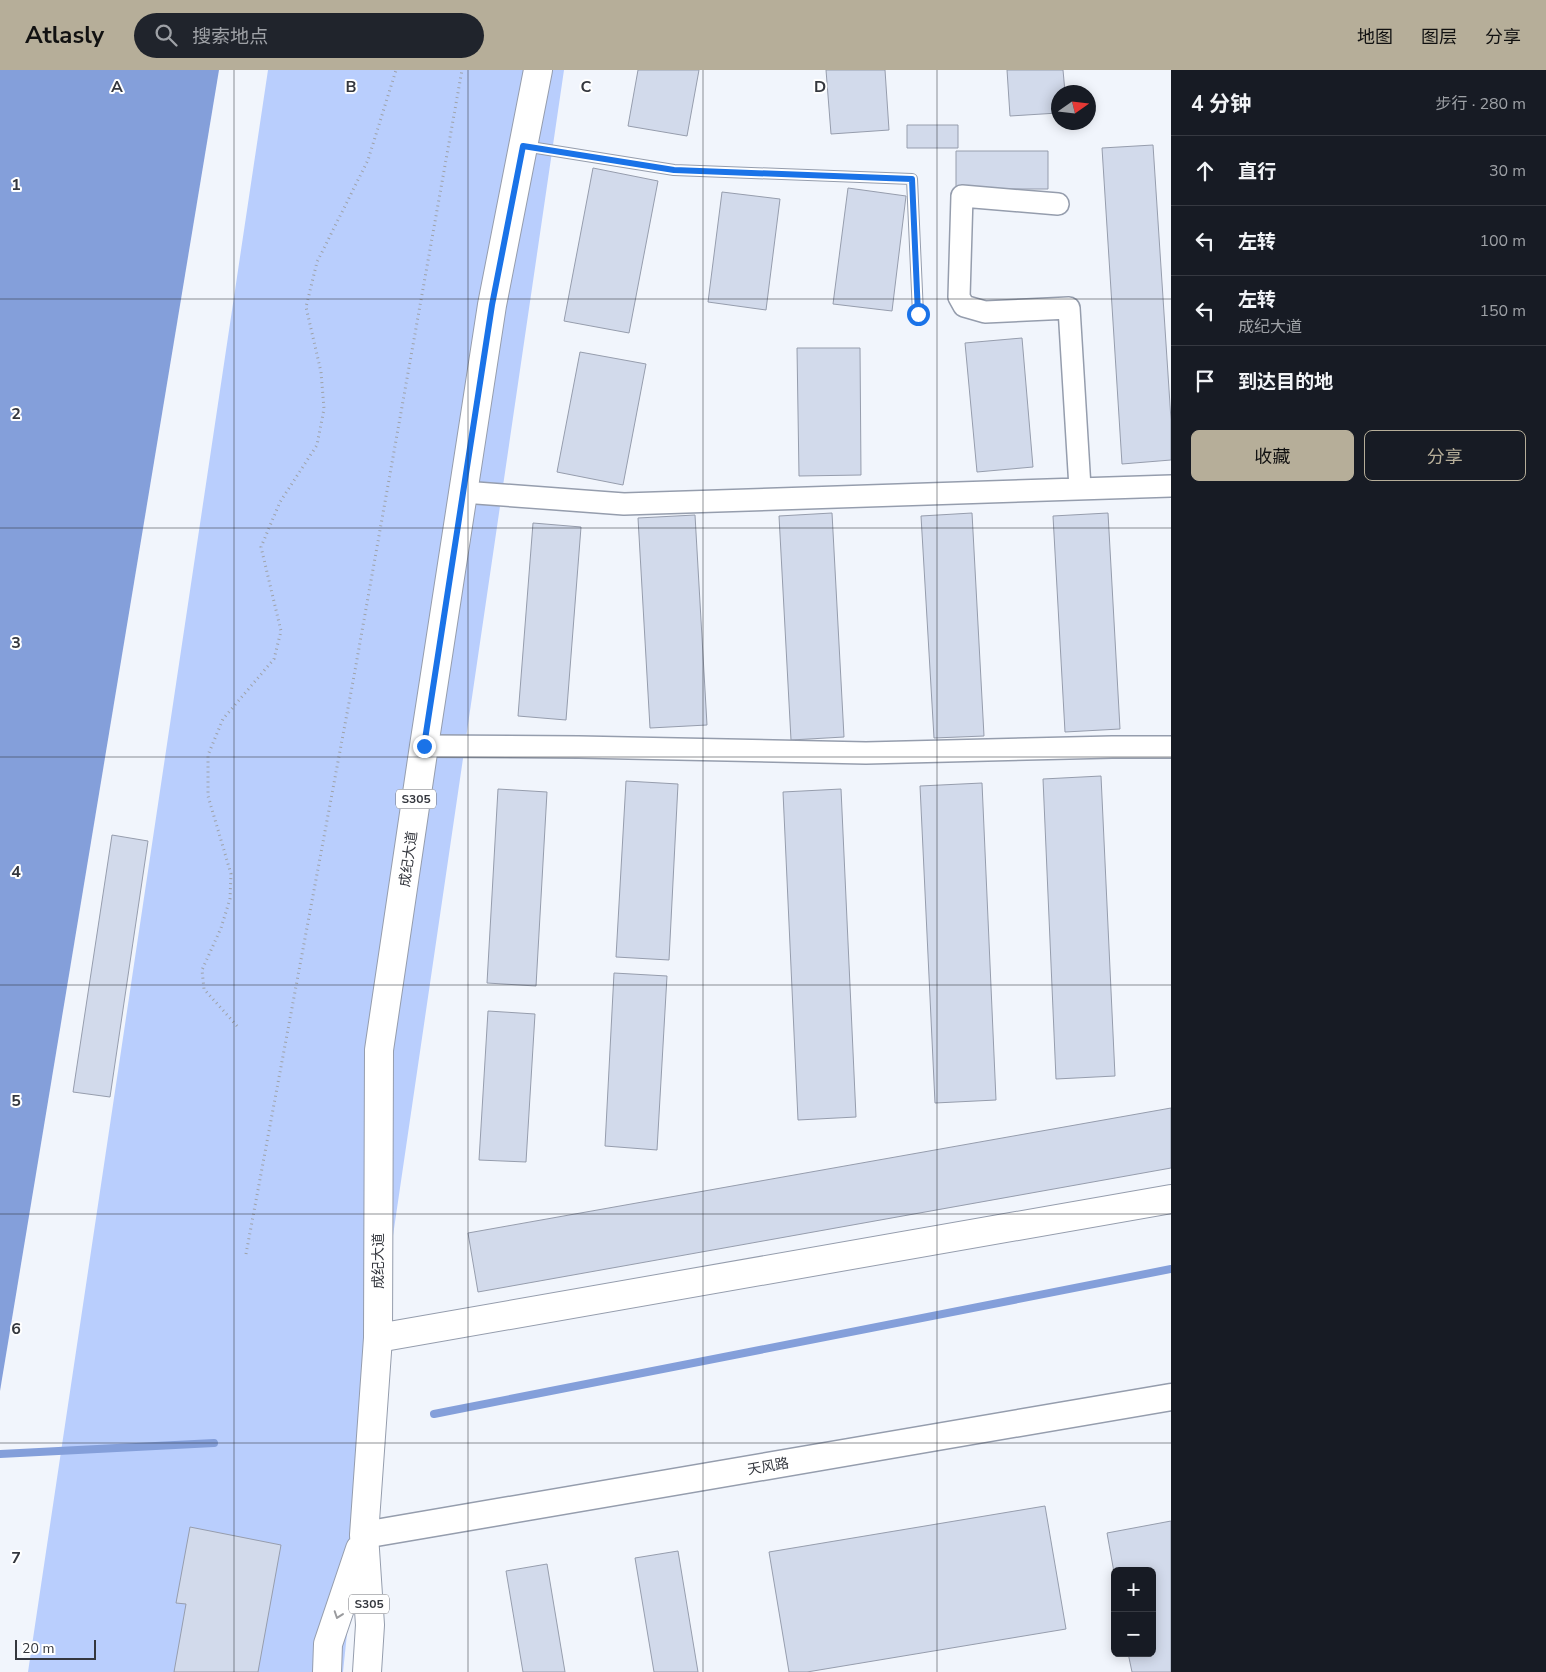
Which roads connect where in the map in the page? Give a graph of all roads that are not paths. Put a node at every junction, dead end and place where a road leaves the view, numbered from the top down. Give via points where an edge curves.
1 (538, 70) edge
2 (523, 146) junction
3 (1058, 204) dead end
4 (918, 314) dead end
5 (1171, 486) edge
6 (1080, 488) junction
7 (463, 492) junction
8 (424, 746) junction
9 (1171, 747) edge
10 (1171, 1200) edge
11 (378, 1338) junction
12 (1171, 1397) edge
13 (364, 1535) junction
14 (327, 1672) edge
15 (367, 1672) edge

1 - 2 main road, 成纪大道 / S305
2 - 4 lane via 674,170 912,179
2 - 7 main road, 成纪大道 / S305 via 492,305
3 - 6 street via 962,196 959,297 964,306 985,312 1069,308
5 - 6 street
6 - 7 street via 624,504
7 - 8 main road, 成纪大道 / S305
8 - 9 street via 866,753
8 - 11 main road, 成纪大道 / S305 via 380,1050
10 - 11 main road
11 - 13 main road, 成纪大道 / S305
12 - 13 street, 天风路
13 -> 14 main road, 成纪大道 via 328,1644
13 - 15 main road, 成纪大道 / S305 via 370,1626

